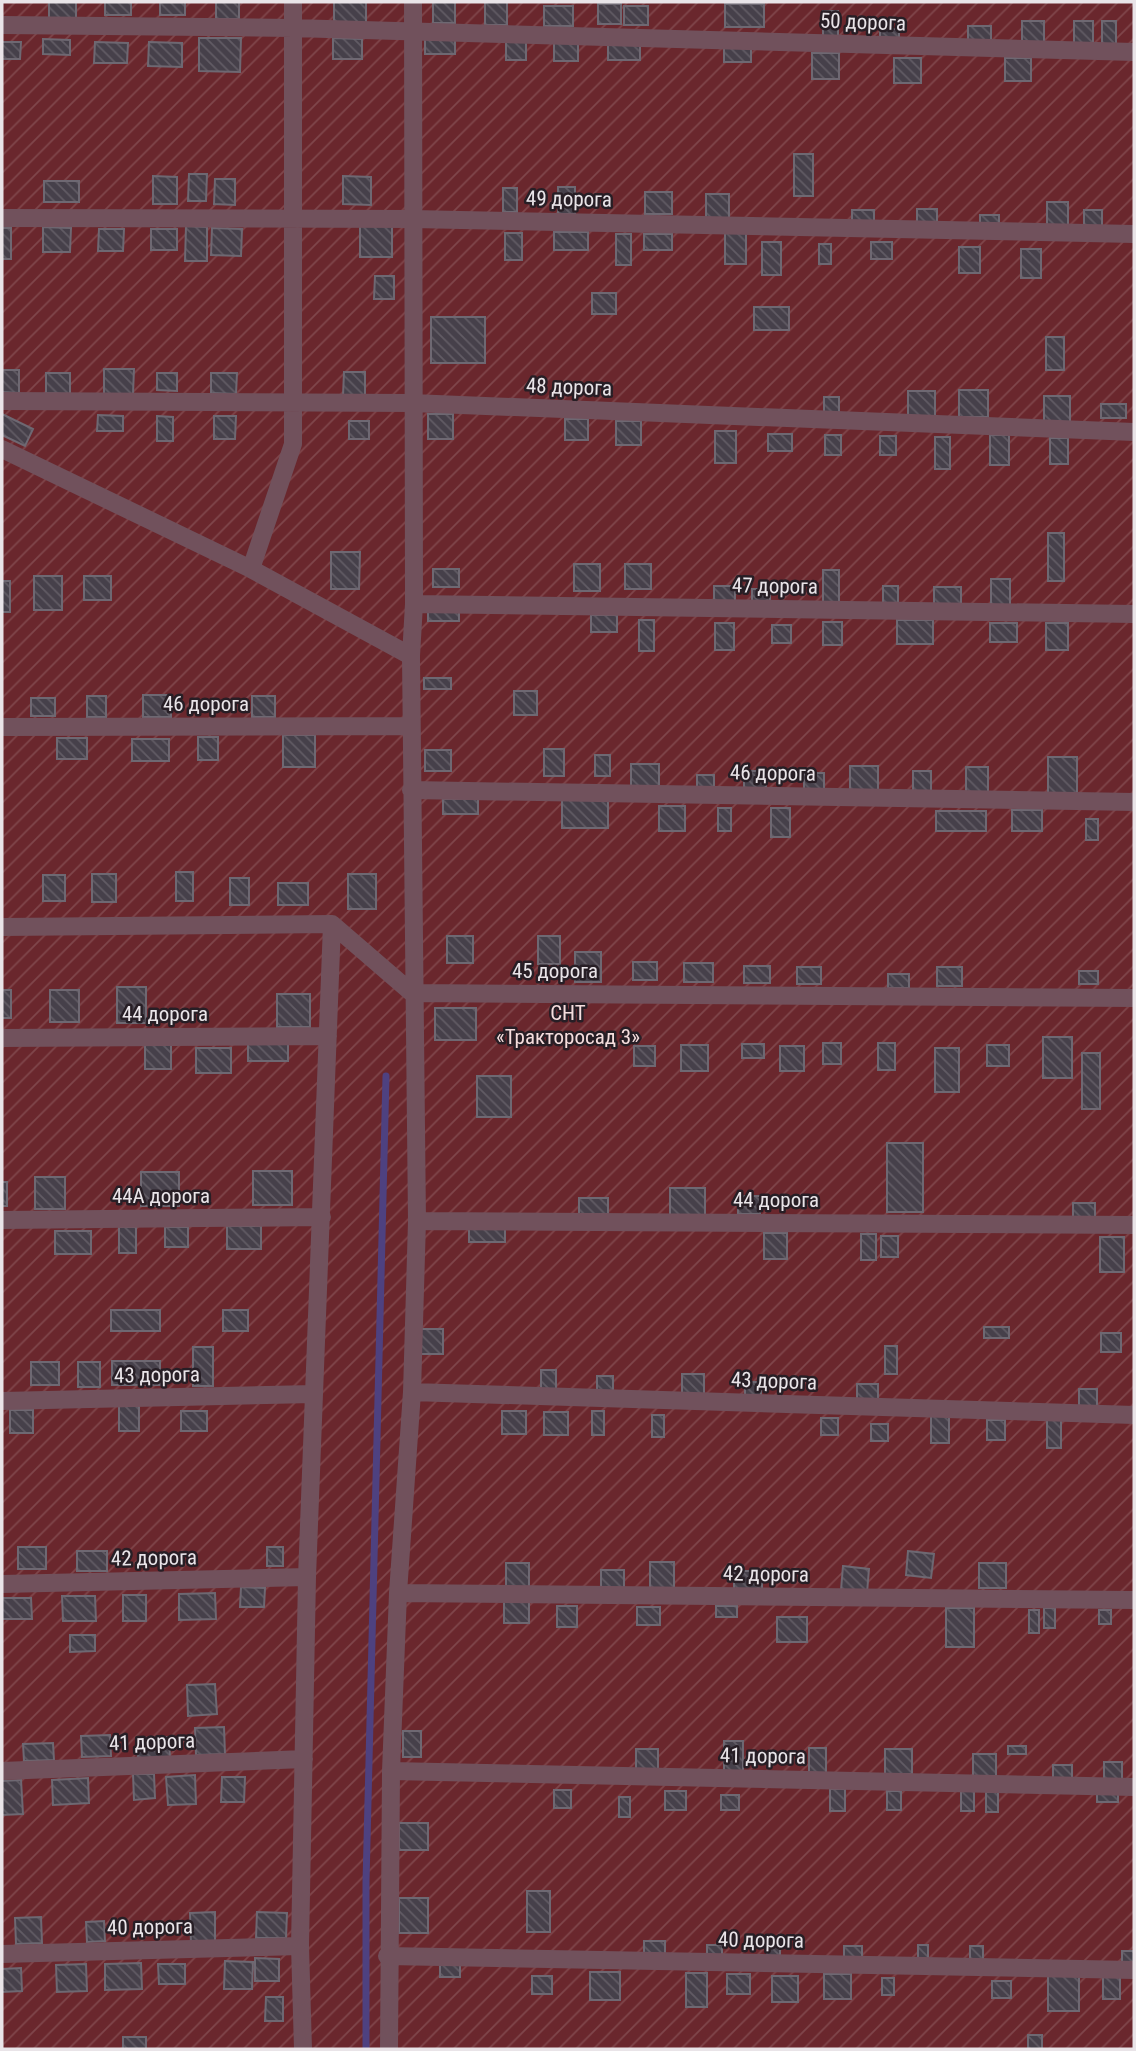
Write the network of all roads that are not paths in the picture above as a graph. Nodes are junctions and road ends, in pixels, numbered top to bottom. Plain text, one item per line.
1 (293, 2) edge
2 (414, 2) edge
3 (2, 25) edge
4 (293, 28) junction
5 (413, 32) junction
6 (1134, 52) edge
7 (2, 218) edge
8 (292, 219) junction
9 (412, 219) junction
10 (1134, 234) edge
11 (2, 401) edge
12 (292, 403) junction
13 (412, 403) junction
14 (1134, 432) edge
15 (2, 449) edge
16 (251, 569) junction
17 (414, 604) junction
18 (1134, 614) edge
19 (411, 656) junction
20 (411, 726) junction
21 (2, 727) edge
22 (411, 790) junction
23 (1134, 802) edge
24 (332, 924) junction
25 (2, 928) edge
26 (412, 993) junction
27 (1134, 998) edge
28 (328, 1036) junction
29 (2, 1038) edge
30 (322, 1217) junction
31 (2, 1220) edge
32 (417, 1221) junction
33 (1134, 1225) edge
34 (412, 1392) junction
35 (314, 1394) junction
36 (2, 1401) edge
37 (1134, 1415) edge
38 (307, 1577) junction
39 (2, 1584) edge
40 (398, 1593) junction
41 (1134, 1600) edge
42 (304, 1759) junction
43 (2, 1770) edge
44 (391, 1771) junction
45 (1134, 1787) edge
46 (300, 1947) junction
47 (2, 1954) edge
48 (387, 1956) junction
49 (1134, 1970) edge
50 (303, 2049) edge
51 (389, 2049) edge

1 - 4 street
2 - 5 street
3 - 4 street, 50 дорога
4 - 5 street, 50 дорога
4 - 8 street
5 - 6 street, 50 дорога
5 - 9 street
7 - 8 street, 49 дорога
8 - 9 street, 49 дорога
8 - 12 street
9 - 10 street, 49 дорога
9 - 13 street
11 - 12 street, 48 дорога
12 - 13 street, 48 дорога
12 - 16 street
13 - 14 street, 48 дорога
13 - 17 street
15 - 16 street
16 - 19 street
17 - 18 street, 47 дорога
17 - 19 street
19 - 20 street
20 - 21 street, 46 дорога
20 - 22 street
22 - 23 street, 46 дорога
22 - 26 street
24 - 25 street
24 - 26 street
24 - 28 street
26 - 27 street, 45 дорога
26 - 32 street
28 - 29 street, 44 дорога
28 - 30 street
30 - 31 street, 44А дорога
30 - 35 street
32 - 33 street, 44 дорога
32 - 34 street
34 - 37 street, 43 дорога
34 - 40 street
35 - 36 street, 43 дорога
35 - 38 street
38 - 39 street, 42 дорога
38 - 42 street
40 - 41 street, 42 дорога
40 - 44 street
42 - 43 street, 41 дорога
42 - 46 street
44 - 45 street, 41 дорога
44 - 48 street
46 - 47 street, 40 дорога
46 - 50 street
48 - 49 street, 40 дорога
48 - 51 street

